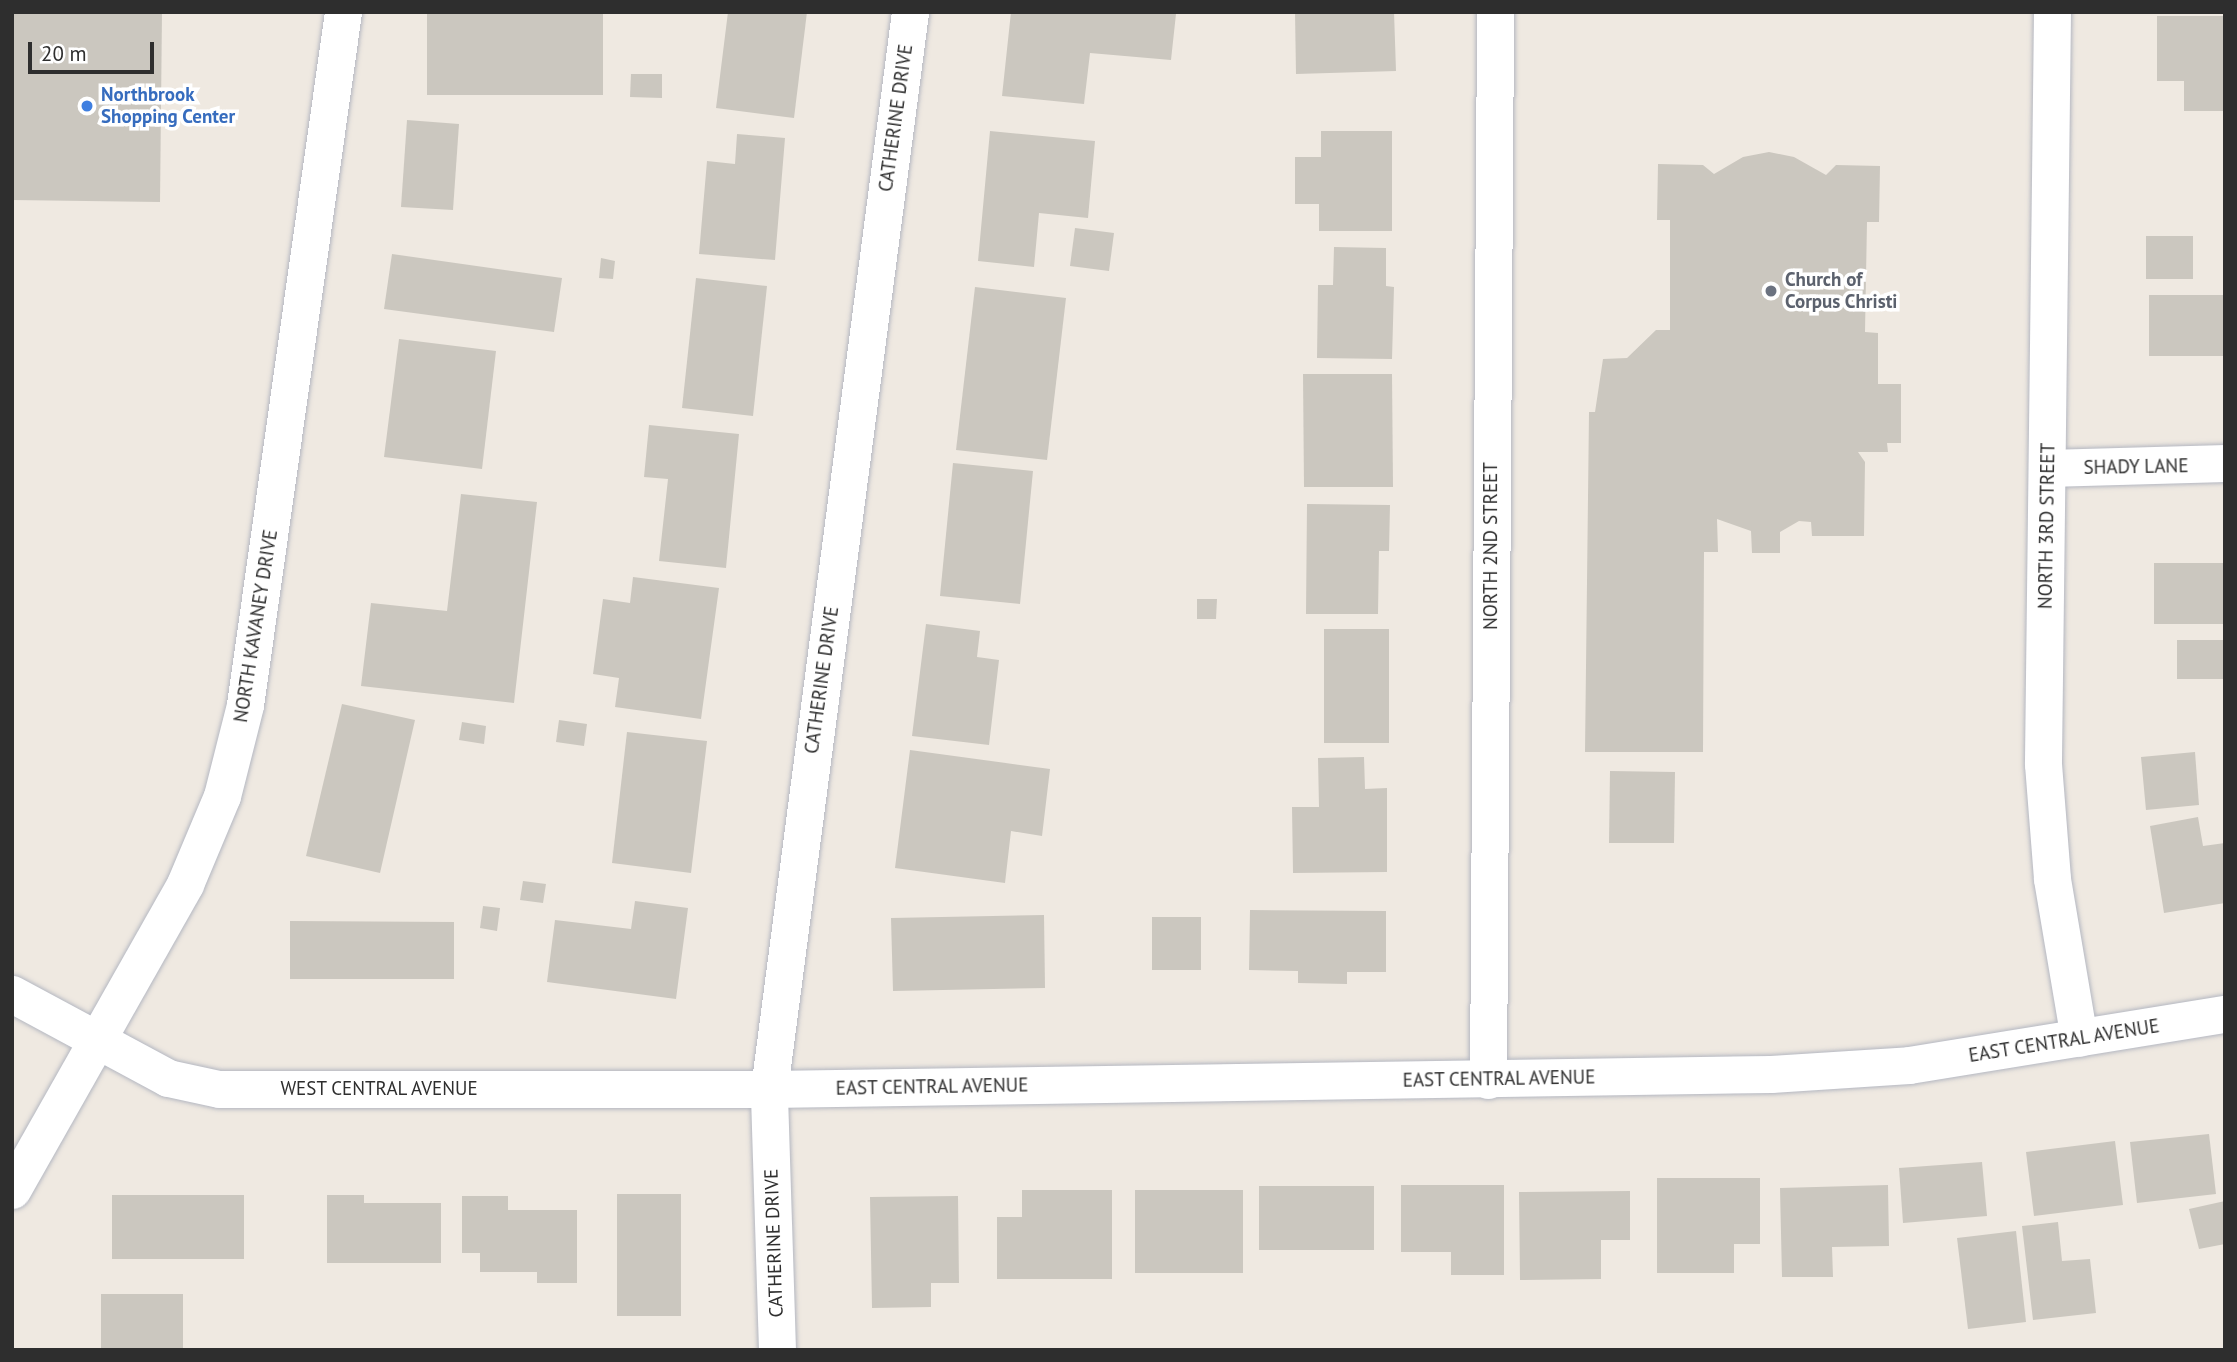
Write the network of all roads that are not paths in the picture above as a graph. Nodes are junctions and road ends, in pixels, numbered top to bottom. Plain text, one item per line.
1 (343, 12) edge
2 (910, 12) edge
3 (1495, 12) edge
4 (2052, 12) edge
5 (2225, 463) edge
6 (2048, 468) junction
7 (12, 994) edge
8 (2225, 1014) edge
9 (2079, 1038) junction
10 (100, 1043) junction
11 (1488, 1080) junction
12 (769, 1089) junction
13 (12, 1190) edge
14 (777, 1350) edge

1 - 10 street, NORTH KAVANEY DRIVE
2 - 12 street, CATHERINE DRIVE
3 - 11 street, NORTH 2ND STREET
4 - 6 street, NORTH 3RD STREET
5 - 6 street, SHADY LANE
6 - 9 street, NORTH 3RD STREET
7 - 10 street, WEST CENTRAL AVENUE
8 - 9 street, EAST CENTRAL AVENUE
9 - 11 street, EAST CENTRAL AVENUE
10 - 12 street, WEST CENTRAL AVENUE
10 - 13 street, NORTH KAVANEY DRIVE
11 - 12 street, EAST CENTRAL AVENUE
12 - 14 street, CATHERINE DRIVE

